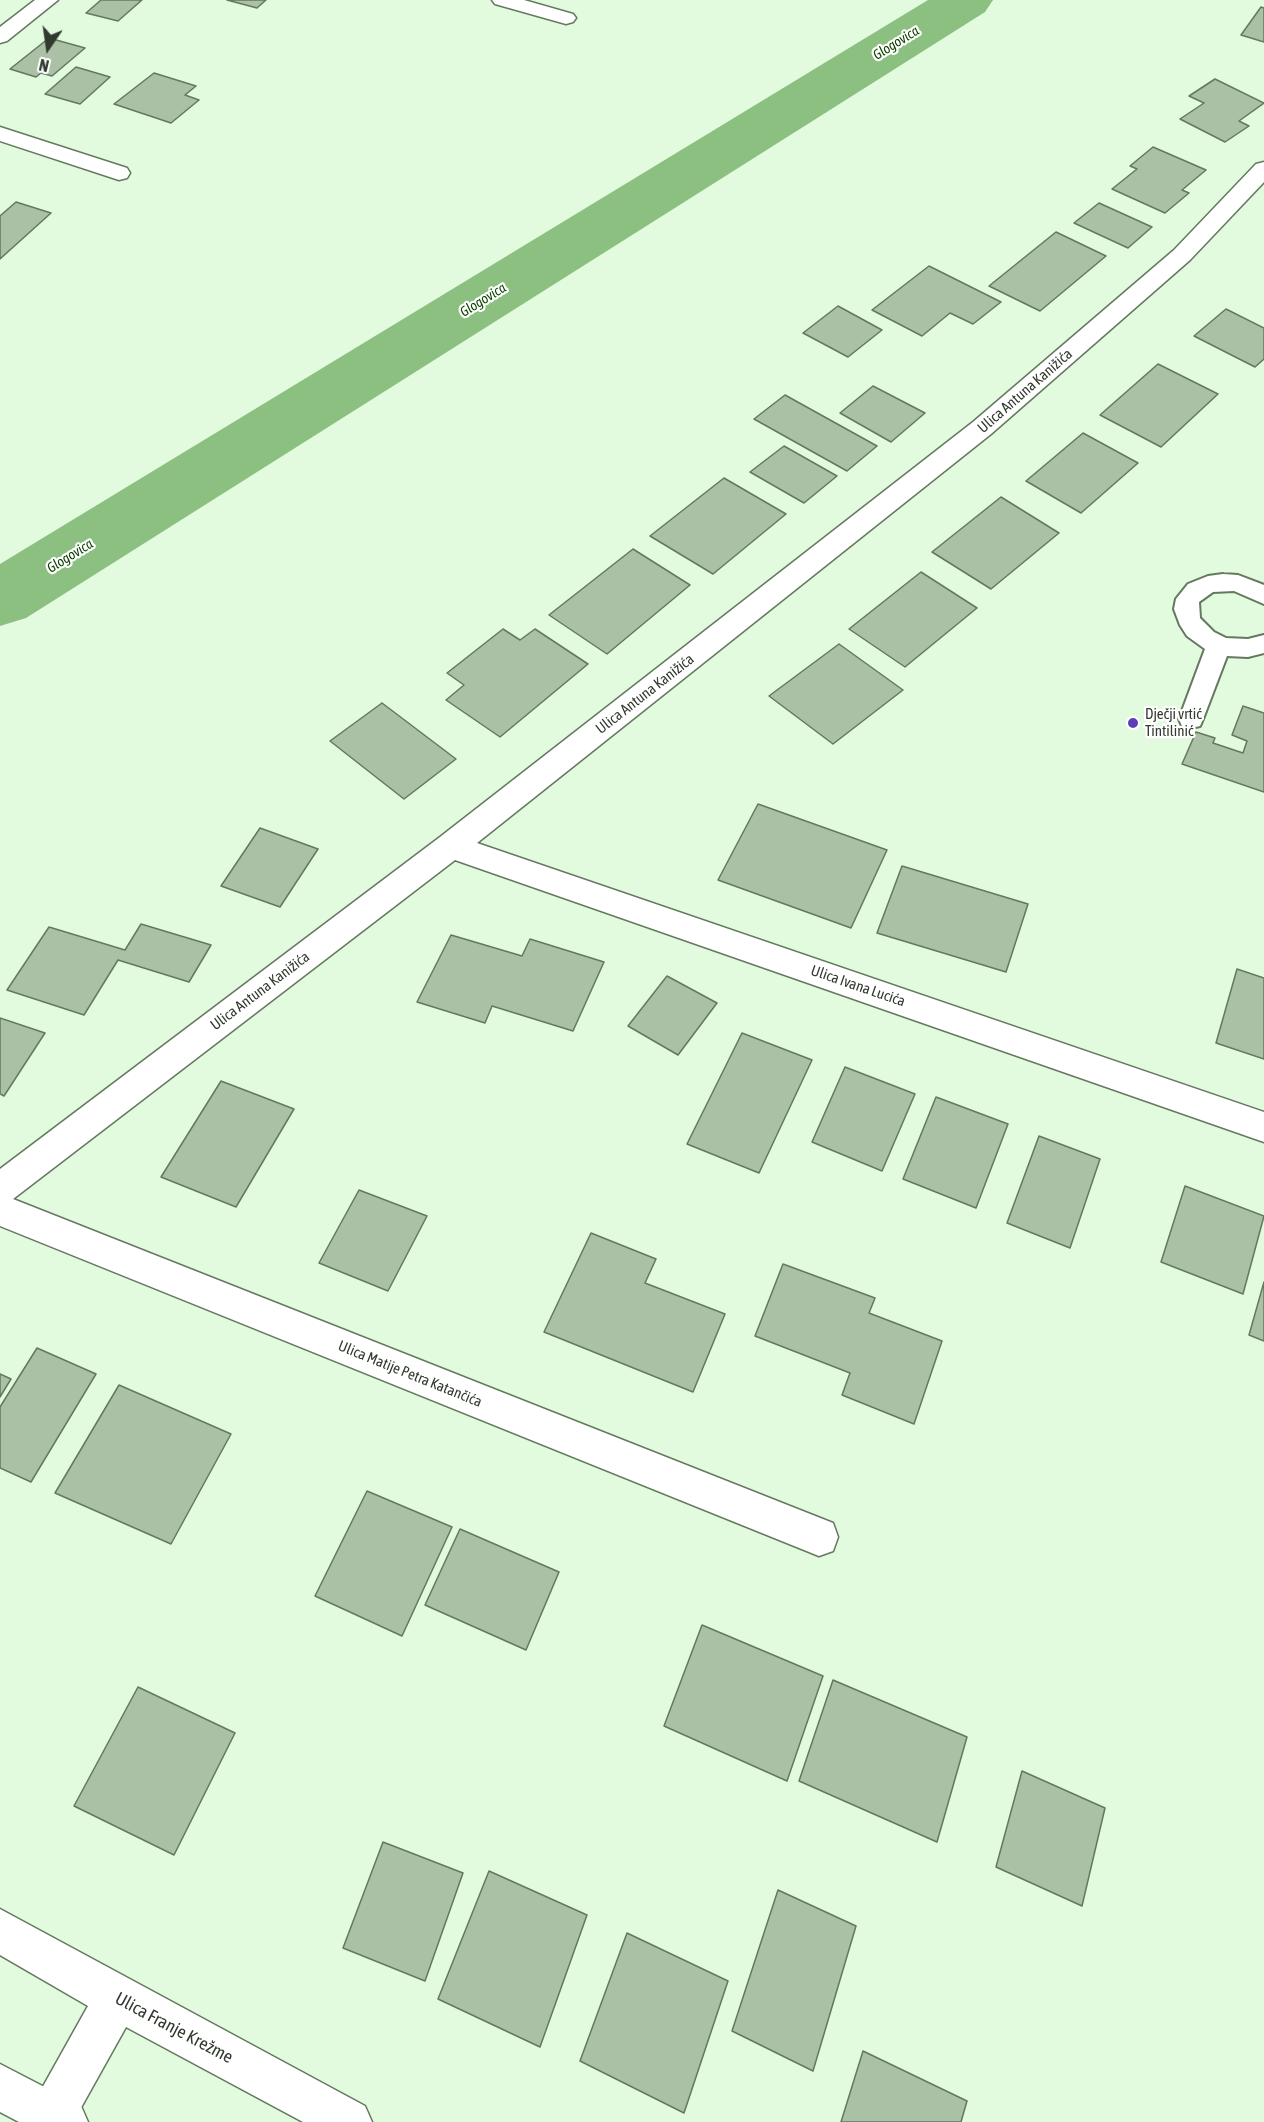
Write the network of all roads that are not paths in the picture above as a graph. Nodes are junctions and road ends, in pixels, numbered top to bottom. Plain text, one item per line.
1 (48, 0) edge
2 (502, 0) edge
3 (566, 18) dead end
4 (0, 36) edge
5 (0, 134) edge
6 (1264, 169) edge
7 (119, 173) dead end
8 (1264, 595) edge
9 (1264, 644) edge
10 (1219, 645) junction
11 (1191, 719) dead end
12 (451, 846) junction
13 (1264, 1127) edge
14 (0, 1189) edge
15 (0, 1210) edge
16 (819, 1537) dead end
17 (0, 1931) edge
18 (117, 1998) junction
19 (0, 2087) edge
20 (59, 2118) edge
21 (349, 2122) edge

1 - 4 street
2 - 3 street
5 - 7 street
6 - 12 street, Ulica Antuna Kanižića
8 - 10 lane
9 - 10 lane
10 - 11 lane
12 - 13 street, Ulica Ivana Lucića
12 - 14 street, Ulica Antuna Kanižića
15 - 16 street, Ulica Matije Petra Katančića
17 - 18 street, Ulica Franje Krežme
18 - 20 street
18 - 21 street, Ulica Franje Krežme
19 - 20 street

